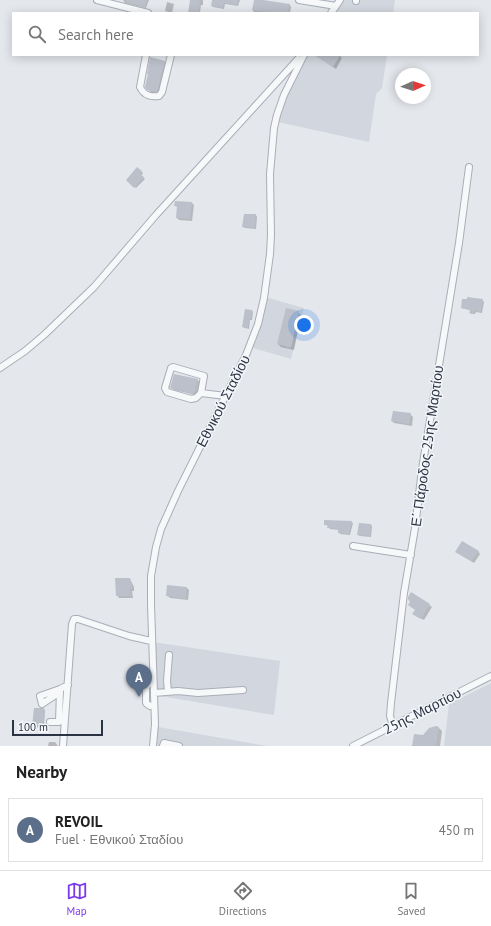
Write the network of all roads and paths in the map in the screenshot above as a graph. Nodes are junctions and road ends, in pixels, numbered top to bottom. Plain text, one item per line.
1 (97, 0) edge
2 (299, 0) edge
3 (340, 0) edge
4 (336, 6) junction
5 (144, 12) edge
6 (332, 12) edge
7 (146, 56) edge
8 (171, 56) edge
9 (302, 56) edge
10 (303, 56) edge
11 (469, 167) dead end
12 (0, 368) edge
13 (201, 393) junction
14 (226, 396) junction
15 (353, 546) dead end
16 (411, 555) junction
17 (151, 642) junction
18 (169, 656) dead end
19 (491, 676) edge
20 (153, 679) junction
21 (68, 685) junction
22 (243, 690) dead end
23 (168, 691) junction
24 (154, 693) junction
25 (150, 706) dead end
26 (50, 722) dead end
27 (393, 726) junction
28 (63, 746) edge
29 (153, 746) edge
30 (163, 746) edge
31 (179, 746) edge
32 (353, 746) edge

1 - 5 street
2 - 4 street
3 - 4 street
4 - 6 street
7 - 8 street
9 - 12 street
10 - 14 street, Εθνικού Σταδίου
11 - 16 street, Ε΄ Πάροδος 25ης Μαρτίου
13 - 13 street
13 - 14 street
14 - 17 street, Εθνικού Σταδίου
15 - 16 street
16 - 27 street, Ε΄ Πάροδος 25ης Μαρτίου
17 - 20 street, Εθνικού Σταδίου
17 - 21 street
18 - 23 street
19 - 27 street, 25ης Μαρτίου
20 - 24 street, Εθνικού Σταδίου
20 - 25 street
21 - 26 street
21 - 28 street
22 - 23 street
23 - 24 street
24 - 29 street, Εθνικού Σταδίου
27 - 32 street, 25ης Μαρτίου
30 - 31 street

